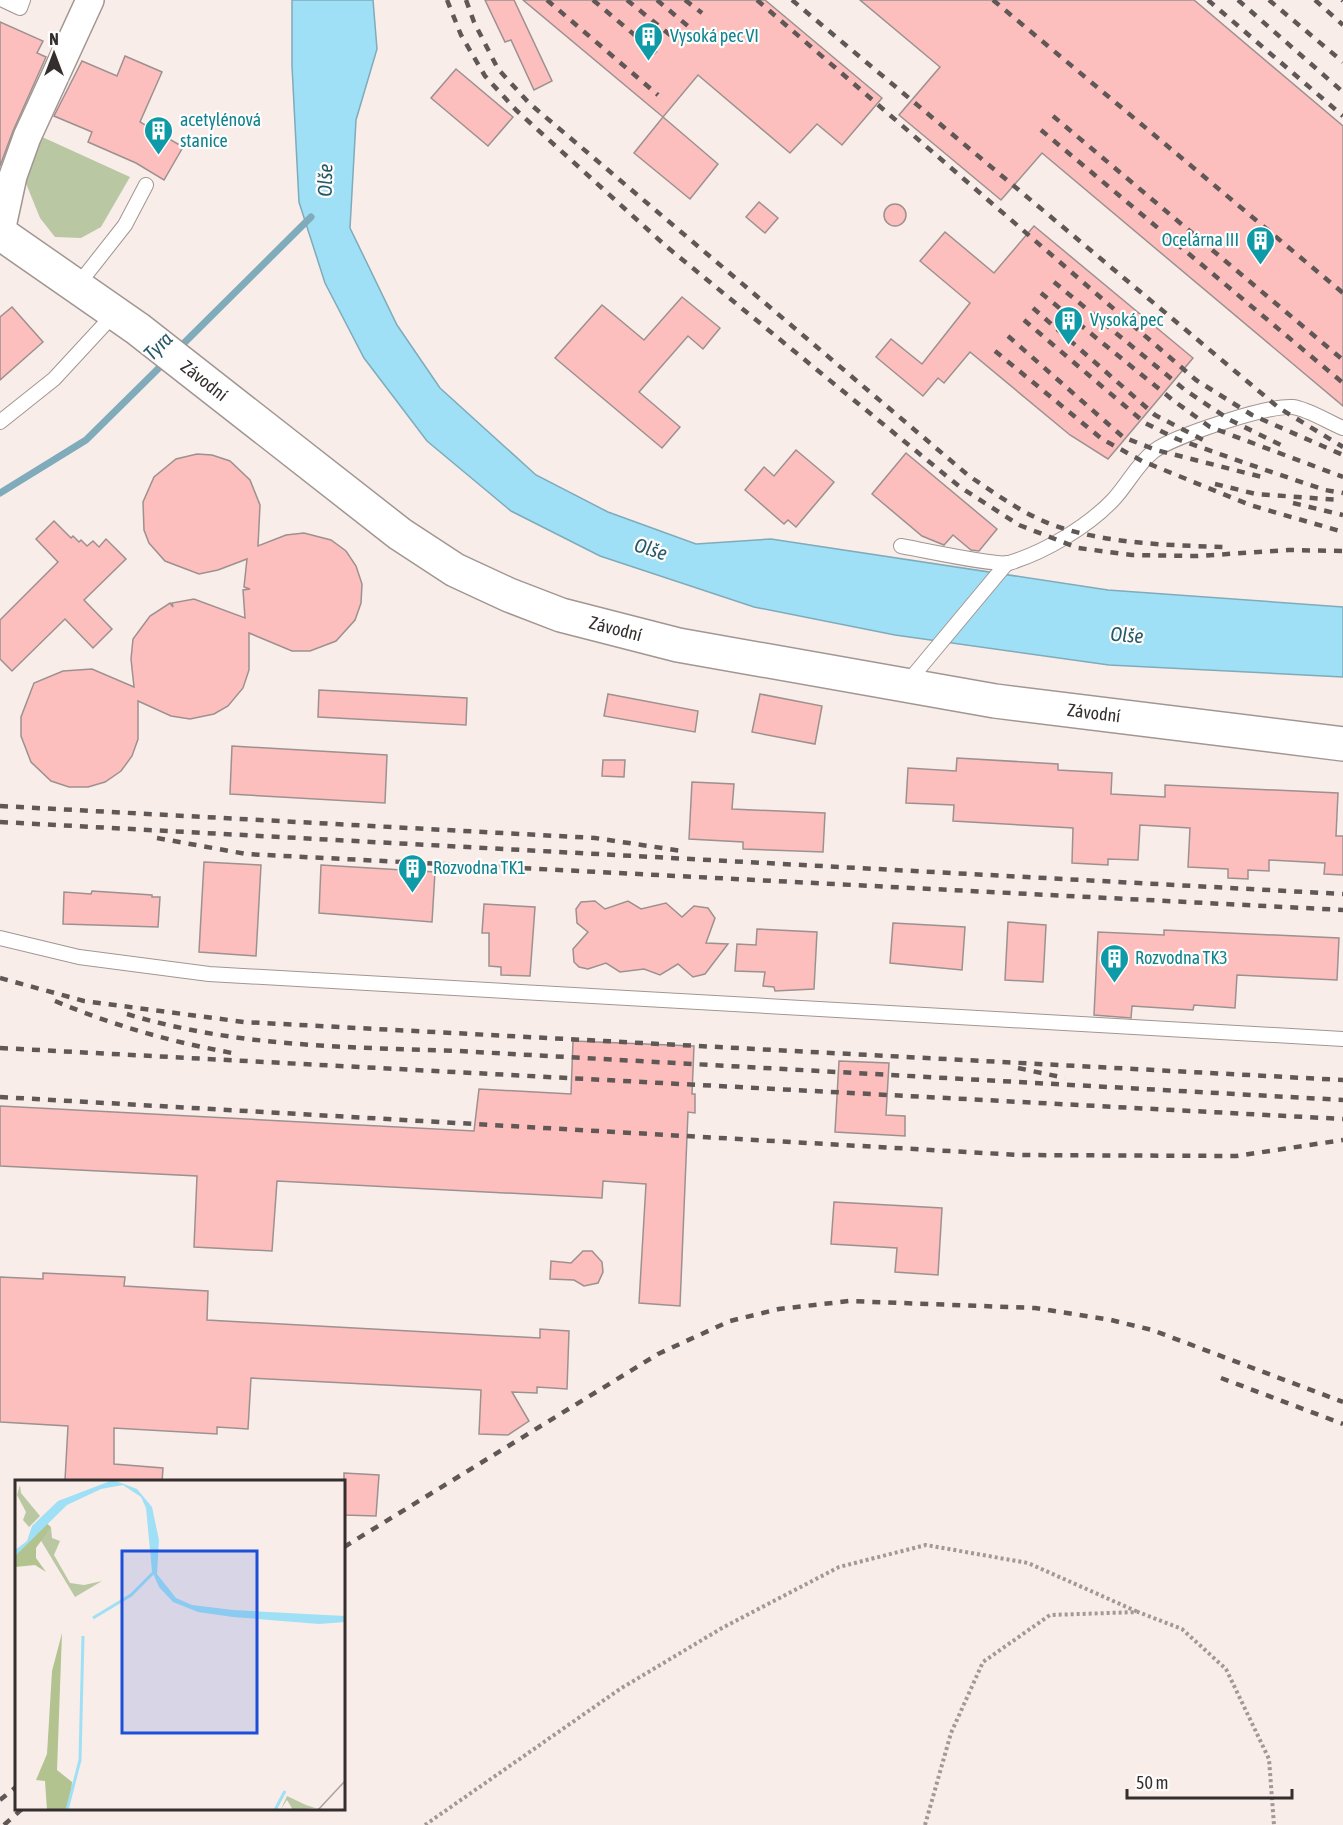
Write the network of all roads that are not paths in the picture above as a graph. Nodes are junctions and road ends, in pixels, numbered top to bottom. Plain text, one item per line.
1 (3, 0) edge
2 (23, 0) edge
3 (90, 0) edge
4 (146, 185) dead end
5 (1, 234) edge
6 (77, 286) junction
7 (126, 321) junction
8 (0, 422) edge
9 (1343, 428) edge
10 (901, 546) dead end
11 (1007, 563) junction
12 (913, 676) junction
13 (1343, 744) edge
14 (0, 938) edge
15 (1343, 1039) edge

1 - 2 lane
3 - 5 street
4 - 6 lane
5 - 6 street, Závodní
6 - 7 street, Závodní
7 - 8 lane
7 - 12 street, Závodní
9 - 11 lane
10 - 11 lane
11 - 12 lane
12 - 13 street, Závodní
14 - 15 lane

